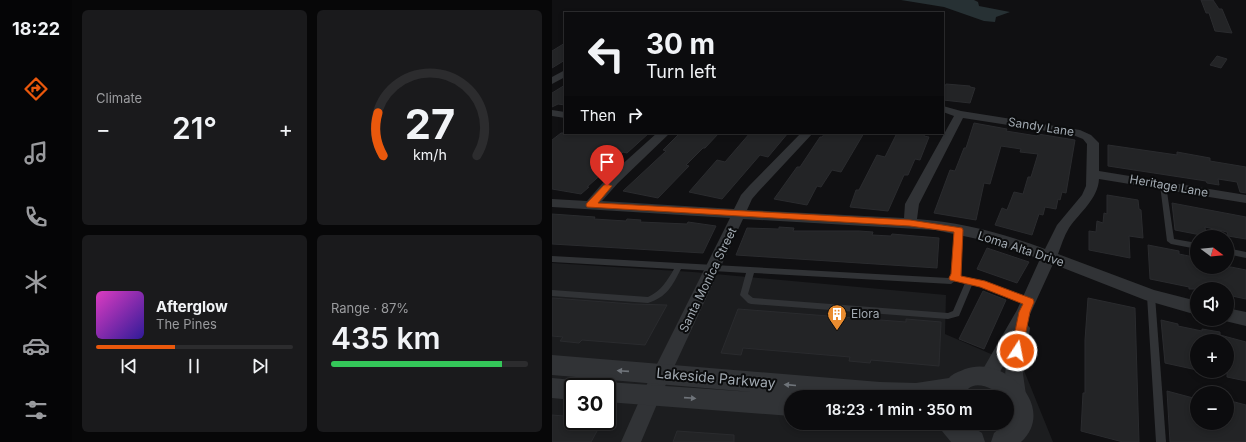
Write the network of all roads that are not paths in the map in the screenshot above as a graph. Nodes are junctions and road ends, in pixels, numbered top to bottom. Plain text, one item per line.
1 (564, 73) edge
2 (552, 80) edge
3 (944, 109) edge
4 (960, 114) junction
5 (560, 115) edge
6 (552, 122) edge
7 (663, 134) edge
8 (806, 134) edge
9 (1093, 174) junction
10 (1163, 185) junction
11 (1246, 199) edge
12 (552, 203) edge
13 (590, 205) junction
14 (740, 213) junction
15 (910, 223) junction
16 (959, 230) junction
17 (1190, 245) edge
18 (1234, 253) edge
19 (1246, 255) edge
20 (1049, 257) junction
21 (552, 259) edge
22 (679, 266) junction
23 (714, 268) junction
24 (751, 270) junction
25 (954, 278) junction
26 (970, 281) junction
27 (552, 293) edge
28 (1151, 296) junction
29 (1190, 306) edge
30 (1027, 307) junction
31 (1234, 316) edge
32 (1246, 319) edge
33 (552, 365) edge
34 (662, 374) junction
35 (988, 376) junction
36 (552, 388) edge
37 (564, 389) edge
38 (856, 390) edge
39 (952, 390) edge
40 (616, 393) edge
41 (1016, 395) junction
42 (651, 396) junction
43 (784, 405) edge
44 (1013, 437) edge
45 (631, 442) edge
46 (1161, 442) edge

1 - 2 street
3 - 4 street, Sandy Lane
4 - 9 street, Sandy Lane
4 - 15 street
5 - 6 street
7 - 13 street
8 - 14 street, Santa Monica Street
9 - 10 street, Heritage Lane
9 - 20 street, Sandy Lane
10 - 11 street, Heritage Lane
10 - 17 lane
12 - 13 street, Loma Alta Drive
13 - 14 street, Loma Alta Drive
14 - 15 street, Loma Alta Drive
14 - 23 street, Santa Monica Street
15 - 16 street, Loma Alta Drive
16 - 20 street, Loma Alta Drive
16 - 25 lane
18 - 19 lane
20 - 28 street, Loma Alta Drive
20 - 30 street, Sandy Lane
21 - 22 lane
22 - 23 lane
22 - 27 lane
23 - 24 lane
23 - 34 street, Santa Monica Street
24 - 25 lane
24 - 26 lane
25 - 26 lane
26 - 30 lane
28 - 29 street, Loma Alta Drive
28 - 46 lane
30 - 35 street, Sandy Lane
30 - 41 street, Sandy Lane
31 - 32 street
34 -> 33 street, Lakeside Parkway
38 -> 34 street, Lakeside Parkway
34 - 42 street, Santa Monica Street
35 - 39 street
35 - 41 street
36 - 37 street
40 - 42 street, Lakeside Parkway
41 - 44 street
42 -> 43 street, Lakeside Parkway
42 - 45 street, Santa Monica Street

